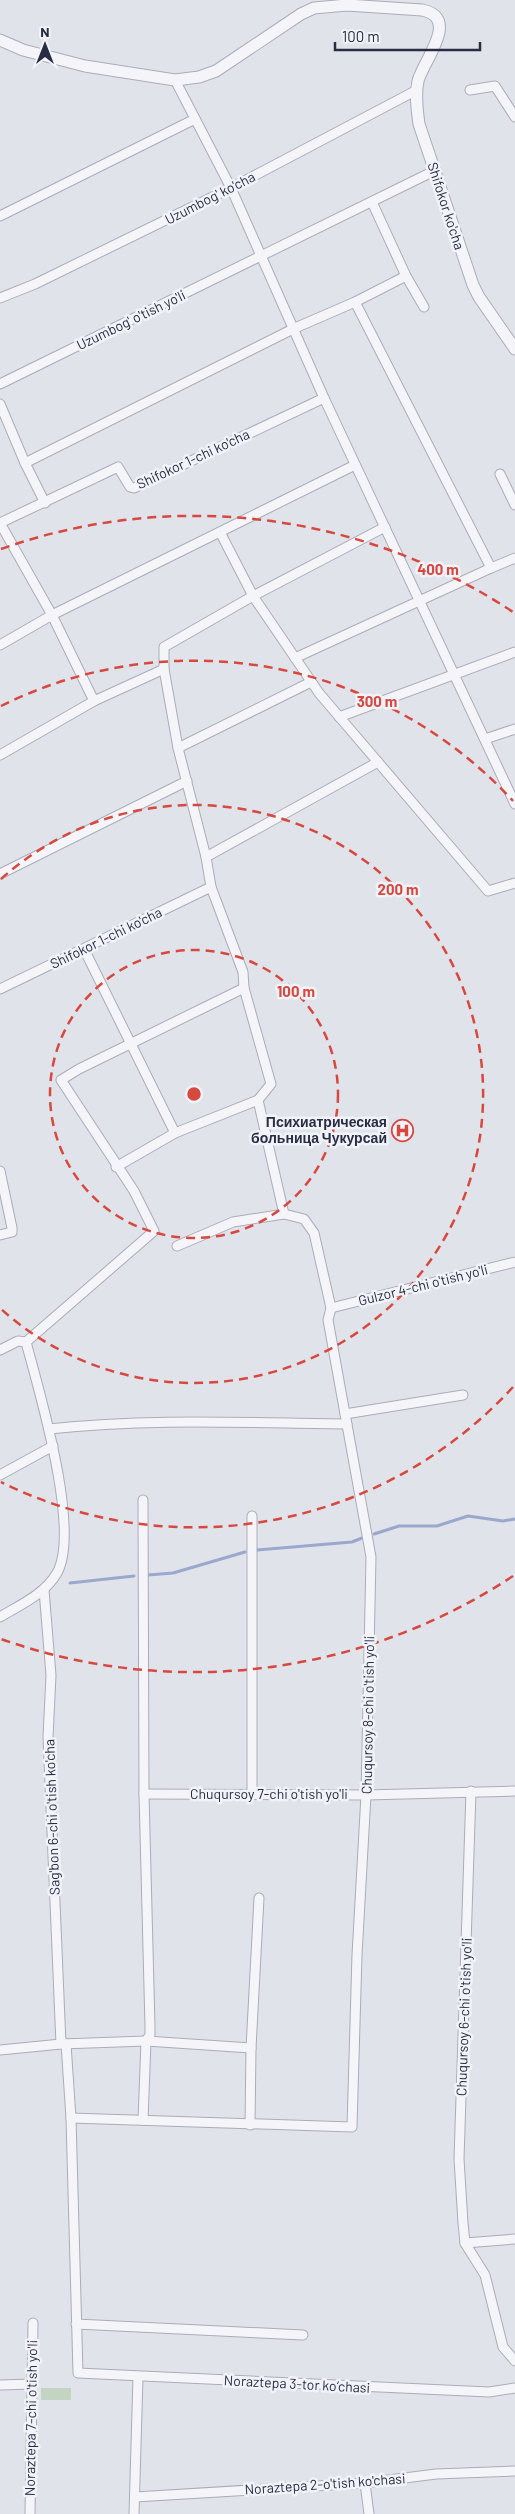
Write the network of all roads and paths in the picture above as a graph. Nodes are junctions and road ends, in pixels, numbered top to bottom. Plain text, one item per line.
1 (0, 40) edge
2 (175, 80) junction
3 (417, 90) junction
4 (470, 90) dead end
5 (515, 117) edge
6 (195, 119) junction
7 (436, 170) junction
8 (231, 188) junction
9 (372, 202) junction
10 (0, 216) edge
11 (262, 256) junction
12 (406, 276) junction
13 (0, 298) edge
14 (355, 302) junction
15 (424, 306) dead end
16 (295, 328) junction
17 (515, 349) edge
18 (0, 384) edge
19 (324, 398) junction
20 (0, 404) edge
21 (4, 423) edge
22 (25, 463) junction
23 (355, 465) junction
24 (500, 474) dead end
25 (45, 503) junction
26 (515, 505) edge
27 (0, 523) edge
28 (385, 527) junction
29 (220, 532) junction
30 (515, 558) edge
31 (491, 568) junction
32 (253, 596) junction
33 (420, 600) junction
34 (52, 615) junction
35 (0, 645) edge
36 (515, 652) edge
37 (295, 658) junction
38 (164, 669) junction
39 (455, 674) junction
40 (312, 682) junction
41 (94, 701) junction
42 (339, 717) junction
43 (515, 729) edge
44 (485, 739) junction
45 (178, 748) junction
46 (0, 755) edge
47 (378, 762) junction
48 (187, 781) junction
49 (515, 804) edge
50 (206, 857) junction
51 (0, 874) edge
52 (515, 883) edge
53 (211, 887) junction
54 (84, 949) junction
55 (244, 988) junction
56 (0, 989) edge
57 (130, 1045) junction
58 (258, 1100) junction
59 (175, 1133) junction
60 (116, 1166) junction
61 (0, 1171) edge
62 (284, 1214) junction
63 (0, 1235) edge
64 (177, 1246) dead end
65 (515, 1262) edge
66 (331, 1308) junction
67 (26, 1342) junction
68 (0, 1350) edge
69 (463, 1394) dead end
70 (345, 1414) junction
71 (347, 1424) junction
72 (49, 1429) junction
73 (53, 1446) junction
74 (0, 1475) edge
75 (143, 1500) dead end
76 (252, 1516) dead end
77 (44, 1590) junction
78 (0, 1617) edge
79 (471, 1791) junction
80 (515, 1791) edge
81 (144, 1794) junction
82 (252, 1794) junction
83 (366, 1795) junction
84 (260, 1898) dead end
85 (146, 2041) junction
86 (64, 2044) junction
87 (251, 2048) junction
88 (0, 2050) edge
89 (71, 2118) junction
90 (143, 2120) junction
91 (250, 2125) junction
92 (515, 2239) edge
93 (465, 2243) junction
94 (33, 2323) dead end
95 (76, 2324) junction
96 (303, 2335) dead end
97 (515, 2361) edge
98 (78, 2373) joint
99 (138, 2376) junction
100 (33, 2384) junction
101 (0, 2385) edge
102 (515, 2388) edge
103 (515, 2471) edge
104 (365, 2483) junction
105 (135, 2497) junction
106 (30, 2514) edge
107 (134, 2514) edge
108 (369, 2514) edge

1 - 2 street
2 - 3 street, Shifokor ko'cha
2 - 6 street
3 - 7 street, Shifokor ko'cha
3 - 8 street, Uzumbog' ko'cha
4 - 5 street
6 - 8 street
6 - 10 street
7 - 9 street, Uzumbog' o'tish yo'li
7 - 17 street, Shifokor ko'cha
8 - 11 street
8 - 13 street, Uzumbog' ko'cha
9 - 11 street, Uzumbog' o'tish yo'li
9 - 12 street
11 - 16 street
11 - 18 street, Uzumbog' o'tish yo'li
12 - 14 street
12 - 15 street
14 - 16 street
14 - 31 street
16 - 19 street
16 - 22 street
19 - 23 street
19 - 25 street, Shifokor 1-chi ko'cha
20 - 21 street
21 - 22 street
22 - 25 street
23 - 28 street
23 - 29 street
24 - 26 street
25 - 27 street
27 - 34 street
28 - 32 street
28 - 33 street
29 - 32 street
29 - 34 street
30 - 31 street
31 - 33 street
32 - 37 street
32 - 38 street
33 - 37 street
33 - 39 street
34 - 35 street
34 - 41 street
36 - 39 street
37 - 40 street
38 - 41 street
38 - 45 street
39 - 42 street
39 - 44 street
40 - 42 street
40 - 45 street
41 - 46 street
42 - 47 street
43 - 44 street
44 - 49 street
45 - 48 street
47 - 50 street
47 - 52 street
48 - 50 street
48 - 51 street
50 - 53 street
53 - 54 street, Shifokor 1-chi ko'cha
53 - 55 street
54 - 56 street, Shifokor 1-chi ko'cha
54 - 57 street
55 - 57 street
55 - 58 street
57 - 59 street
57 - 60 street
58 - 59 street
58 - 62 street
59 - 60 street
60 - 67 street
61 - 63 street
62 - 64 street
62 - 66 street, Chuqursoy 8-chi o'tish yo'li
65 - 66 street, Gulzor 4-chi o'tish yo'li
66 - 70 street, Chuqursoy 8-chi o'tish yo'li
67 - 68 street
67 - 72 street
69 - 70 street
70 - 71 street, Chuqursoy 8-chi o'tish yo'li
71 - 72 street
71 - 83 street, Chuqursoy 8-chi o'tish yo'li
72 - 73 street
73 - 74 street
73 - 77 street
75 - 81 street
76 - 82 street
77 - 78 street
77 - 86 street, Sag'bon 6-chi o'tish ko'cha
79 - 80 street, Chuqursoy 7-chi o'tish yo'li
79 - 83 street, Chuqursoy 7-chi o'tish yo'li
79 - 93 street, Chuqursoy 6-chi o'tish yo'li
81 - 82 street, Chuqursoy 7-chi o'tish yo'li
81 - 85 street
82 - 83 street, Chuqursoy 7-chi o'tish yo'li
83 - 91 street, Chuqursoy 8-chi o'tish yo'li
84 - 87 street
85 - 86 street
85 - 87 street
85 - 90 street
86 - 88 street
86 - 89 street, Sag'bon 6-chi o'tish ko'cha
87 - 91 street
89 - 90 street
89 - 95 street, Sag'bon 6-chi o'tish ko'cha
90 - 91 street
92 - 93 street
93 - 97 street
94 - 100 street, Noraztepa 7-chi o'tish yo'li
95 - 96 street
95 - 98 street, Sag'bon 6-chi o'tish ko'cha
98 - 99 street, Noraztepa 3-tor ko‘chasi
99 - 102 street, Noraztepa 3-tor ko‘chasi
99 - 105 street
100 - 101 street
100 - 106 street, Noraztepa 7-chi o'tish yo'li
103 - 104 street, Noraztepa 2-o'tish ko'chasi
104 - 105 street, Noraztepa 2-o'tish ko'chasi
104 - 108 street
105 - 107 street

